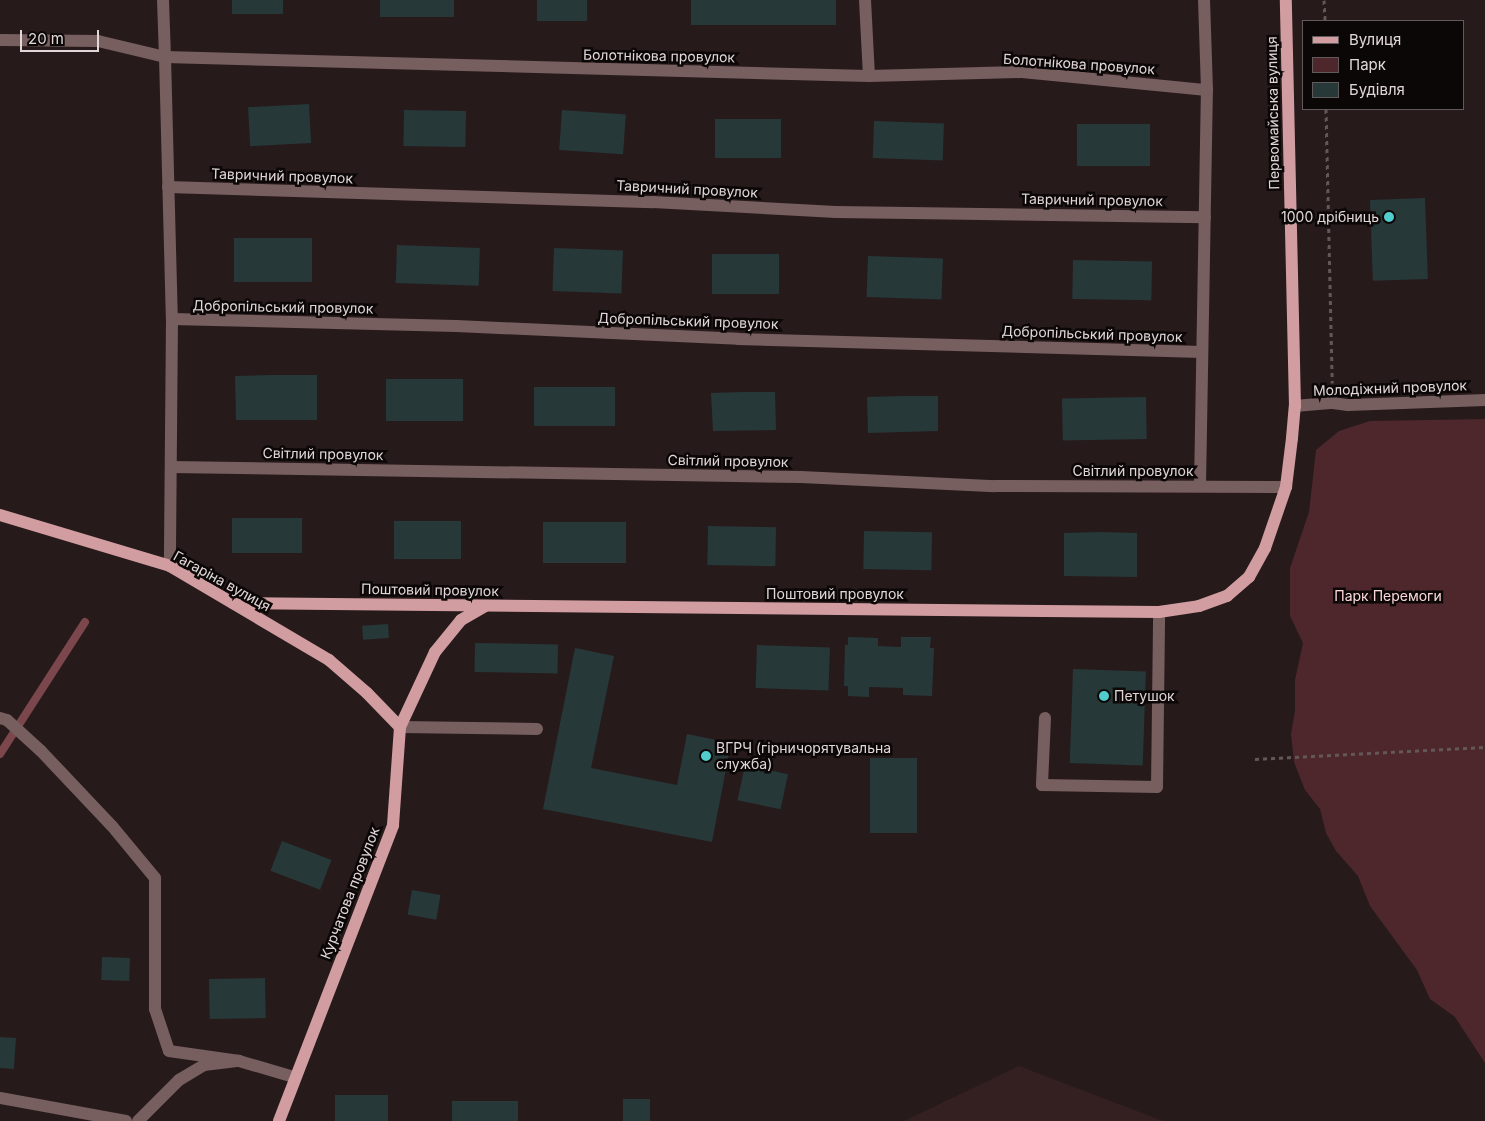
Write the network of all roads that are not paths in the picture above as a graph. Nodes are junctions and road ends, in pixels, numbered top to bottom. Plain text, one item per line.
1 (163, 0) edge
2 (865, 0) edge
3 (1204, 0) edge
4 (1286, 0) edge
5 (0, 40) edge
6 (165, 57) junction
7 (869, 76) junction
8 (1207, 90) junction
9 (168, 187) junction
10 (1206, 217) junction
11 (172, 319) junction
12 (1202, 352) junction
13 (1485, 400) edge
14 (1295, 406) junction
15 (170, 467) junction
16 (1200, 486) junction
17 (1286, 487) junction
18 (0, 515) edge
19 (170, 566) junction
20 (232, 603) junction
21 (485, 606) junction
22 (1159, 612) junction
23 (1045, 718) dead end
24 (4, 719) edge
25 (400, 727) junction
26 (537, 729) dead end
27 (239, 1061) junction
28 (294, 1077) junction
29 (0, 1098) edge
30 (126, 1121) edge
31 (138, 1121) edge
32 (279, 1121) edge

1 - 6 street
2 - 7 street
3 - 8 street
4 - 14 main road, Первомайська вулиця
5 - 6 street, Болотнікова провулок
6 - 7 street, Болотнікова провулок
6 - 9 street
7 - 8 street, Болотнікова провулок
8 - 10 street
9 - 10 street, Тавричний провулок
9 - 11 street
10 - 12 street
11 - 12 street, Добропільський провулок
11 - 15 street
12 - 16 street
13 - 14 street, Молодіжний провулок
14 - 17 main road, Поштовий провулок
15 - 16 street, Світлий провулок
15 - 19 street
16 - 17 street, Світлий провулок
17 - 22 main road, Поштовий провулок
18 - 19 main road, Гагаріна вулиця
19 - 20 main road, Гагаріна вулиця
20 - 21 main road, Поштовий провулок
20 - 25 main road, Гагаріна вулиця
21 - 22 main road, Поштовий провулок
21 - 25 main road, Курчатова провулок
22 - 23 street
24 - 27 street
25 - 26 street
25 - 28 main road, Курчатова провулок
27 - 28 street
27 - 31 street
28 - 32 main road, Курчатова провулок
29 - 30 street

